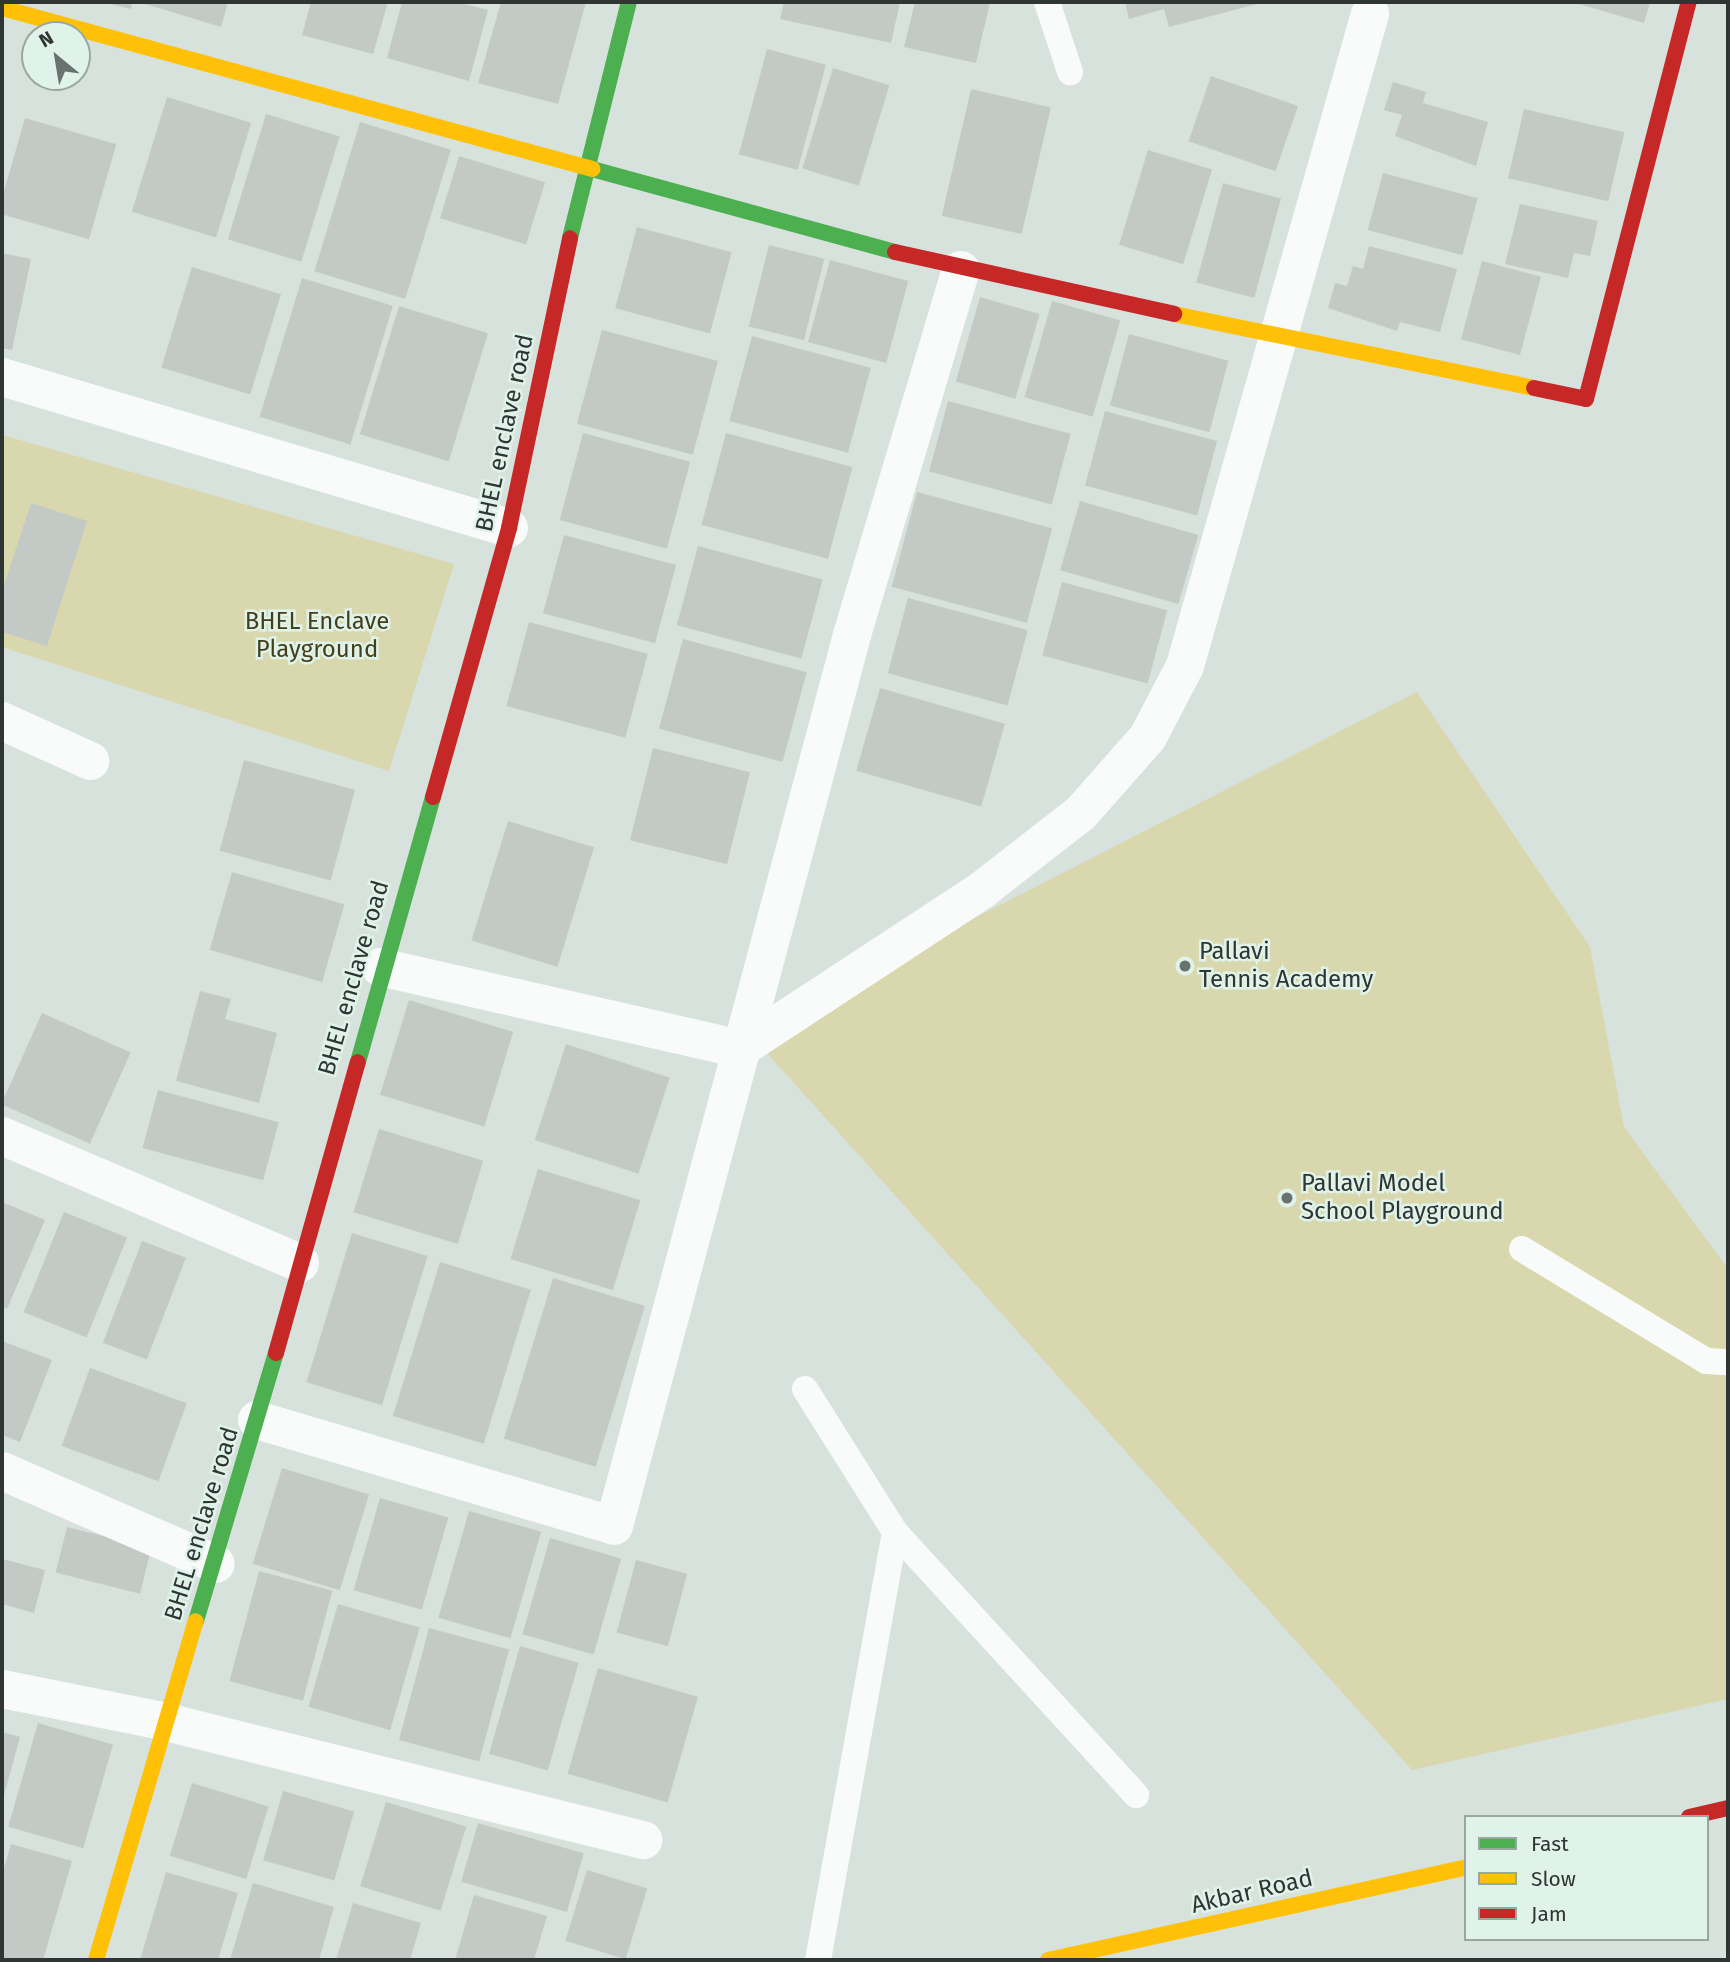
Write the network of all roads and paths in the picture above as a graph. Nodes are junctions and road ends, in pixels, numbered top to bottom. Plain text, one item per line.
1 (629, 2) edge
2 (1047, 2) edge
3 (1689, 2) edge
4 (2, 8) edge
5 (1370, 14) dead end
6 (1070, 72) dead end
7 (585, 168) junction
8 (961, 270) junction
9 (1280, 335) junction
10 (2, 377) edge
11 (509, 528) junction
12 (2, 721) edge
13 (90, 761) dead end
14 (380, 967) junction
15 (740, 1048) junction
16 (2, 1136) edge
17 (1522, 1249) dead end
18 (299, 1263) junction
19 (1728, 1363) edge
20 (805, 1389) dead end
21 (257, 1420) junction
22 (2, 1471) edge
23 (895, 1532) junction
24 (216, 1564) junction
25 (2, 1689) edge
26 (162, 1721) junction
27 (1136, 1795) dead end
28 (1728, 1808) edge
29 (1698, 1815) edge
30 (643, 1840) dead end
31 (1464, 1867) edge
32 (96, 1960) edge
33 (818, 1960) edge
34 (1048, 1960) edge

1 - 7 street, BHEL enclave road
2 - 6 lane
3 - 9 street
4 - 7 street
5 - 9 street
7 - 8 street
7 - 11 street, BHEL enclave road
8 - 9 street
8 - 15 street
9 - 15 street
10 - 11 street
11 - 14 street, BHEL enclave road
12 - 13 street
14 - 15 street
14 - 18 street, BHEL enclave road
15 - 21 street
16 - 18 street
17 - 19 lane
18 - 21 street, BHEL enclave road
20 - 23 lane
21 - 24 street, BHEL enclave road
22 - 24 street
23 - 27 lane
23 - 33 lane
24 - 26 street, BHEL enclave road
25 - 26 street
26 - 30 street
26 - 32 street, BHEL enclave road
28 - 29 street
31 - 34 street, Akbar Road

